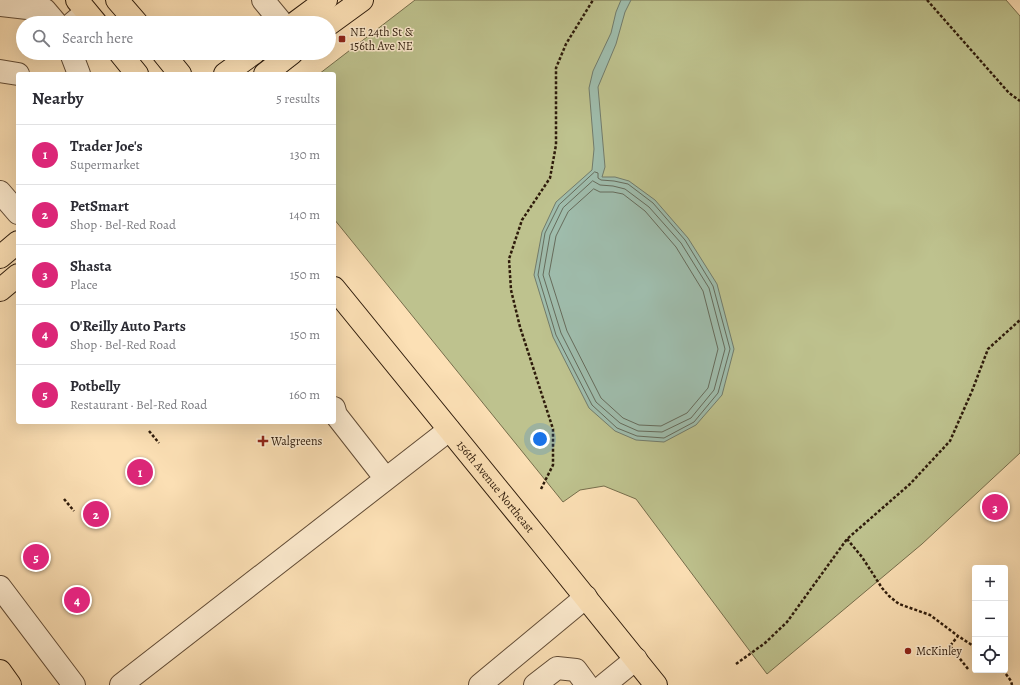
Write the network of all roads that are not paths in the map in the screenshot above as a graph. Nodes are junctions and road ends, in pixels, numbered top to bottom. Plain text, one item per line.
1 (117, 0) edge
2 (263, 0) edge
3 (326, 0) edge
4 (362, 0) edge
5 (0, 5) edge
6 (50, 16) edge
7 (131, 16) edge
8 (276, 16) edge
9 (304, 16) edge
10 (336, 19) edge
11 (74, 60) edge
12 (126, 60) edge
13 (169, 60) edge
14 (244, 60) edge
15 (283, 60) edge
16 (0, 71) edge
17 (78, 72) edge
18 (135, 72) edge
19 (178, 72) edge
20 (228, 72) edge
21 (268, 72) edge
22 (16, 74) edge
23 (0, 192) edge
24 (16, 211) edge
25 (16, 244) edge
26 (0, 257) edge
27 (16, 277) edge
28 (0, 290) edge
29 (336, 290) edge
30 (336, 416) edge
31 (449, 430) junction
32 (391, 475) junction
33 (0, 587) edge
34 (586, 597) junction
35 (636, 660) junction
36 (0, 671) edge
37 (10, 685) edge
38 (74, 685) edge
39 (121, 685) edge
40 (480, 685) edge
41 (535, 685) edge
42 (587, 685) edge
43 (604, 685) edge
44 (656, 685) edge

1 - 7 main road
2 - 8 street
3 - 9 main road
4 - 10 main road
5 - 6 street
11 - 17 street
12 - 18 main road
13 - 19 main road
14 - 20 main road
15 - 21 main road
16 - 22 street
23 - 24 street
25 - 26 main road
27 - 28 main road
29 - 31 main road, 156th Avenue Northeast
30 - 32 street
31 - 32 street
31 - 34 main road, 156th Avenue Northeast
32 - 39 street
33 - 38 street
34 - 35 main road, 156th Avenue Northeast
34 - 40 street
35 - 43 street
35 - 44 main road, 156th Avenue Northeast
36 - 37 main road
41 - 42 street

